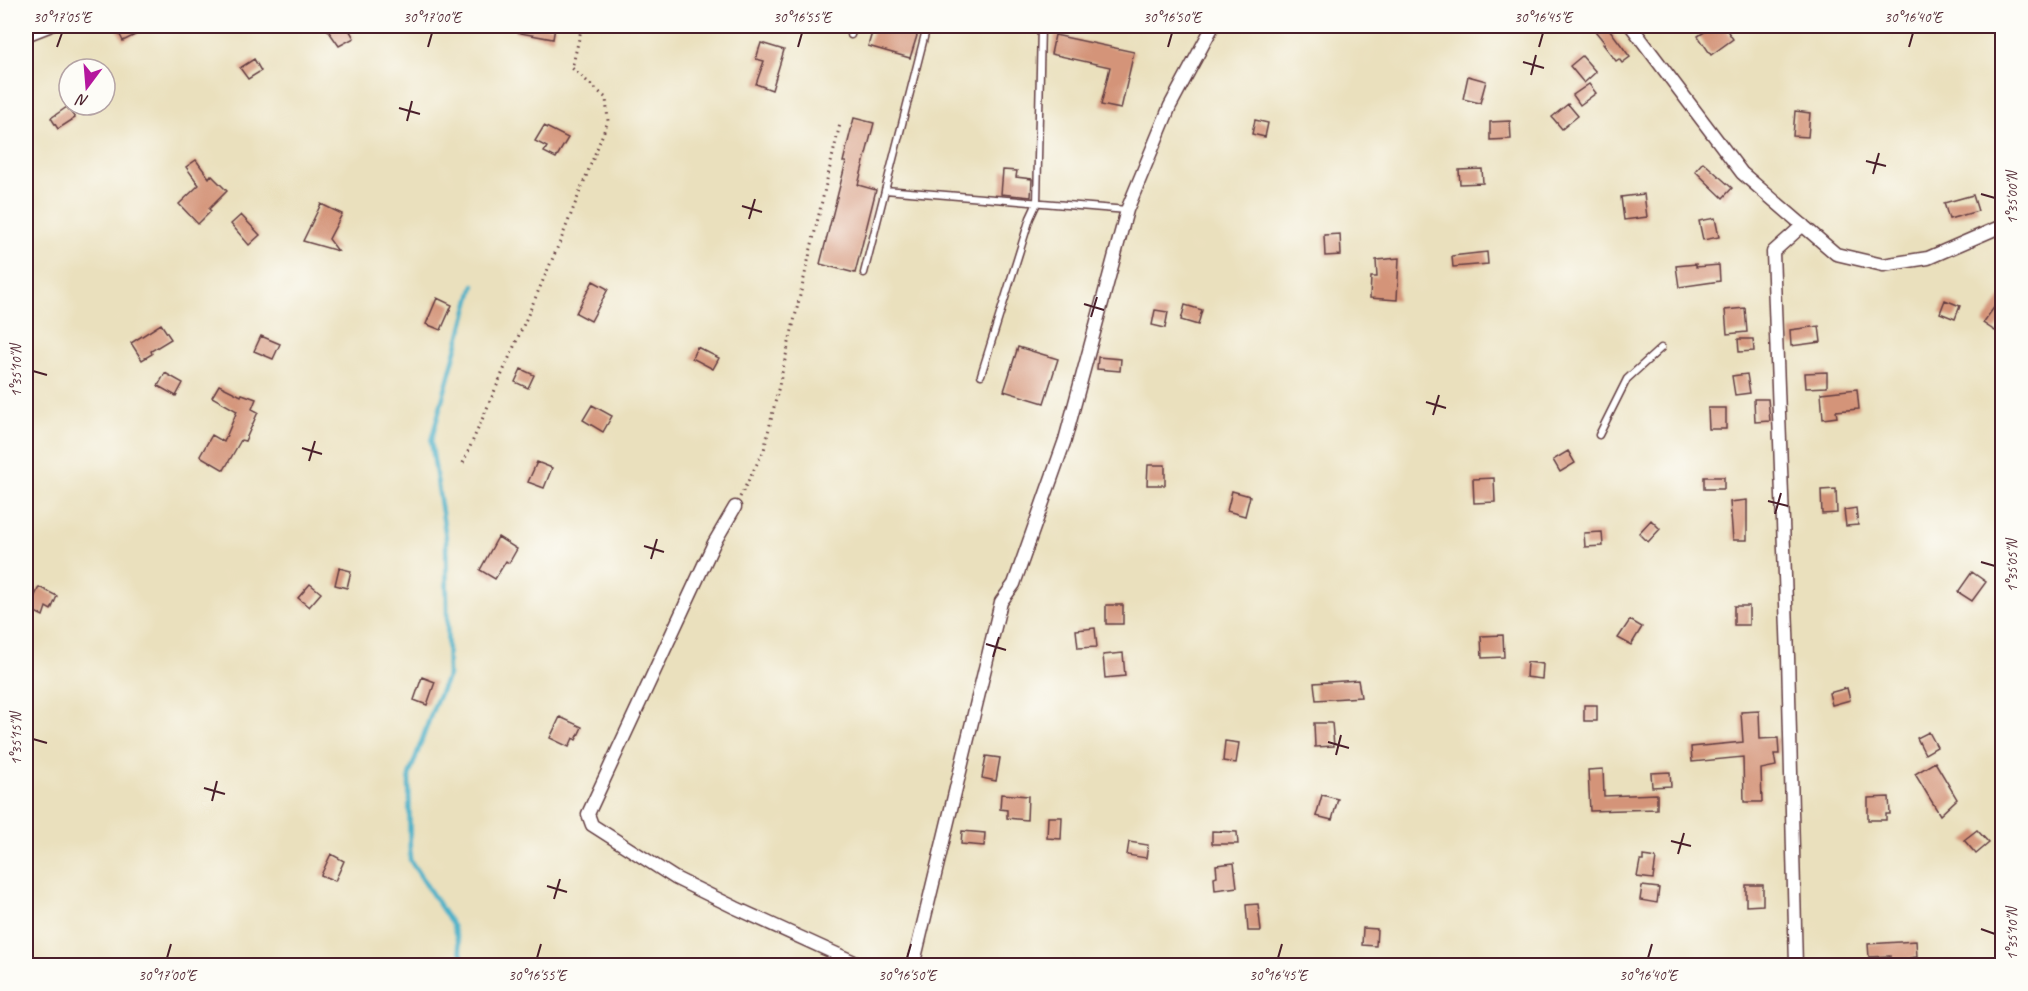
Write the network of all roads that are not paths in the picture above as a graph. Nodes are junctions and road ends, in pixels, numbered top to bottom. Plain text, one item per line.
1 (49, 26) edge
2 (853, 26) edge
3 (927, 26) edge
4 (1041, 26) edge
5 (1213, 26) edge
6 (1631, 26) edge
7 (26, 35) edge
8 (850, 35) dead end
9 (885, 190) junction
10 (1037, 203) junction
11 (1128, 210) junction
12 (1803, 225) junction
13 (2002, 226) edge
14 (864, 273) dead end
15 (1661, 348) dead end
16 (981, 375) dead end
17 (1599, 435) dead end
18 (735, 507) road end
19 (863, 966) edge
20 (913, 966) edge
21 (1796, 966) edge

1 - 7 street
2 - 8 lane
3 - 9 lane
4 - 10 lane
5 - 11 street
6 - 12 street
9 - 10 lane
9 - 14 lane
10 - 11 lane
10 - 16 lane
11 - 20 street
12 - 13 street
12 - 21 street
15 - 17 lane
18 - 19 street

